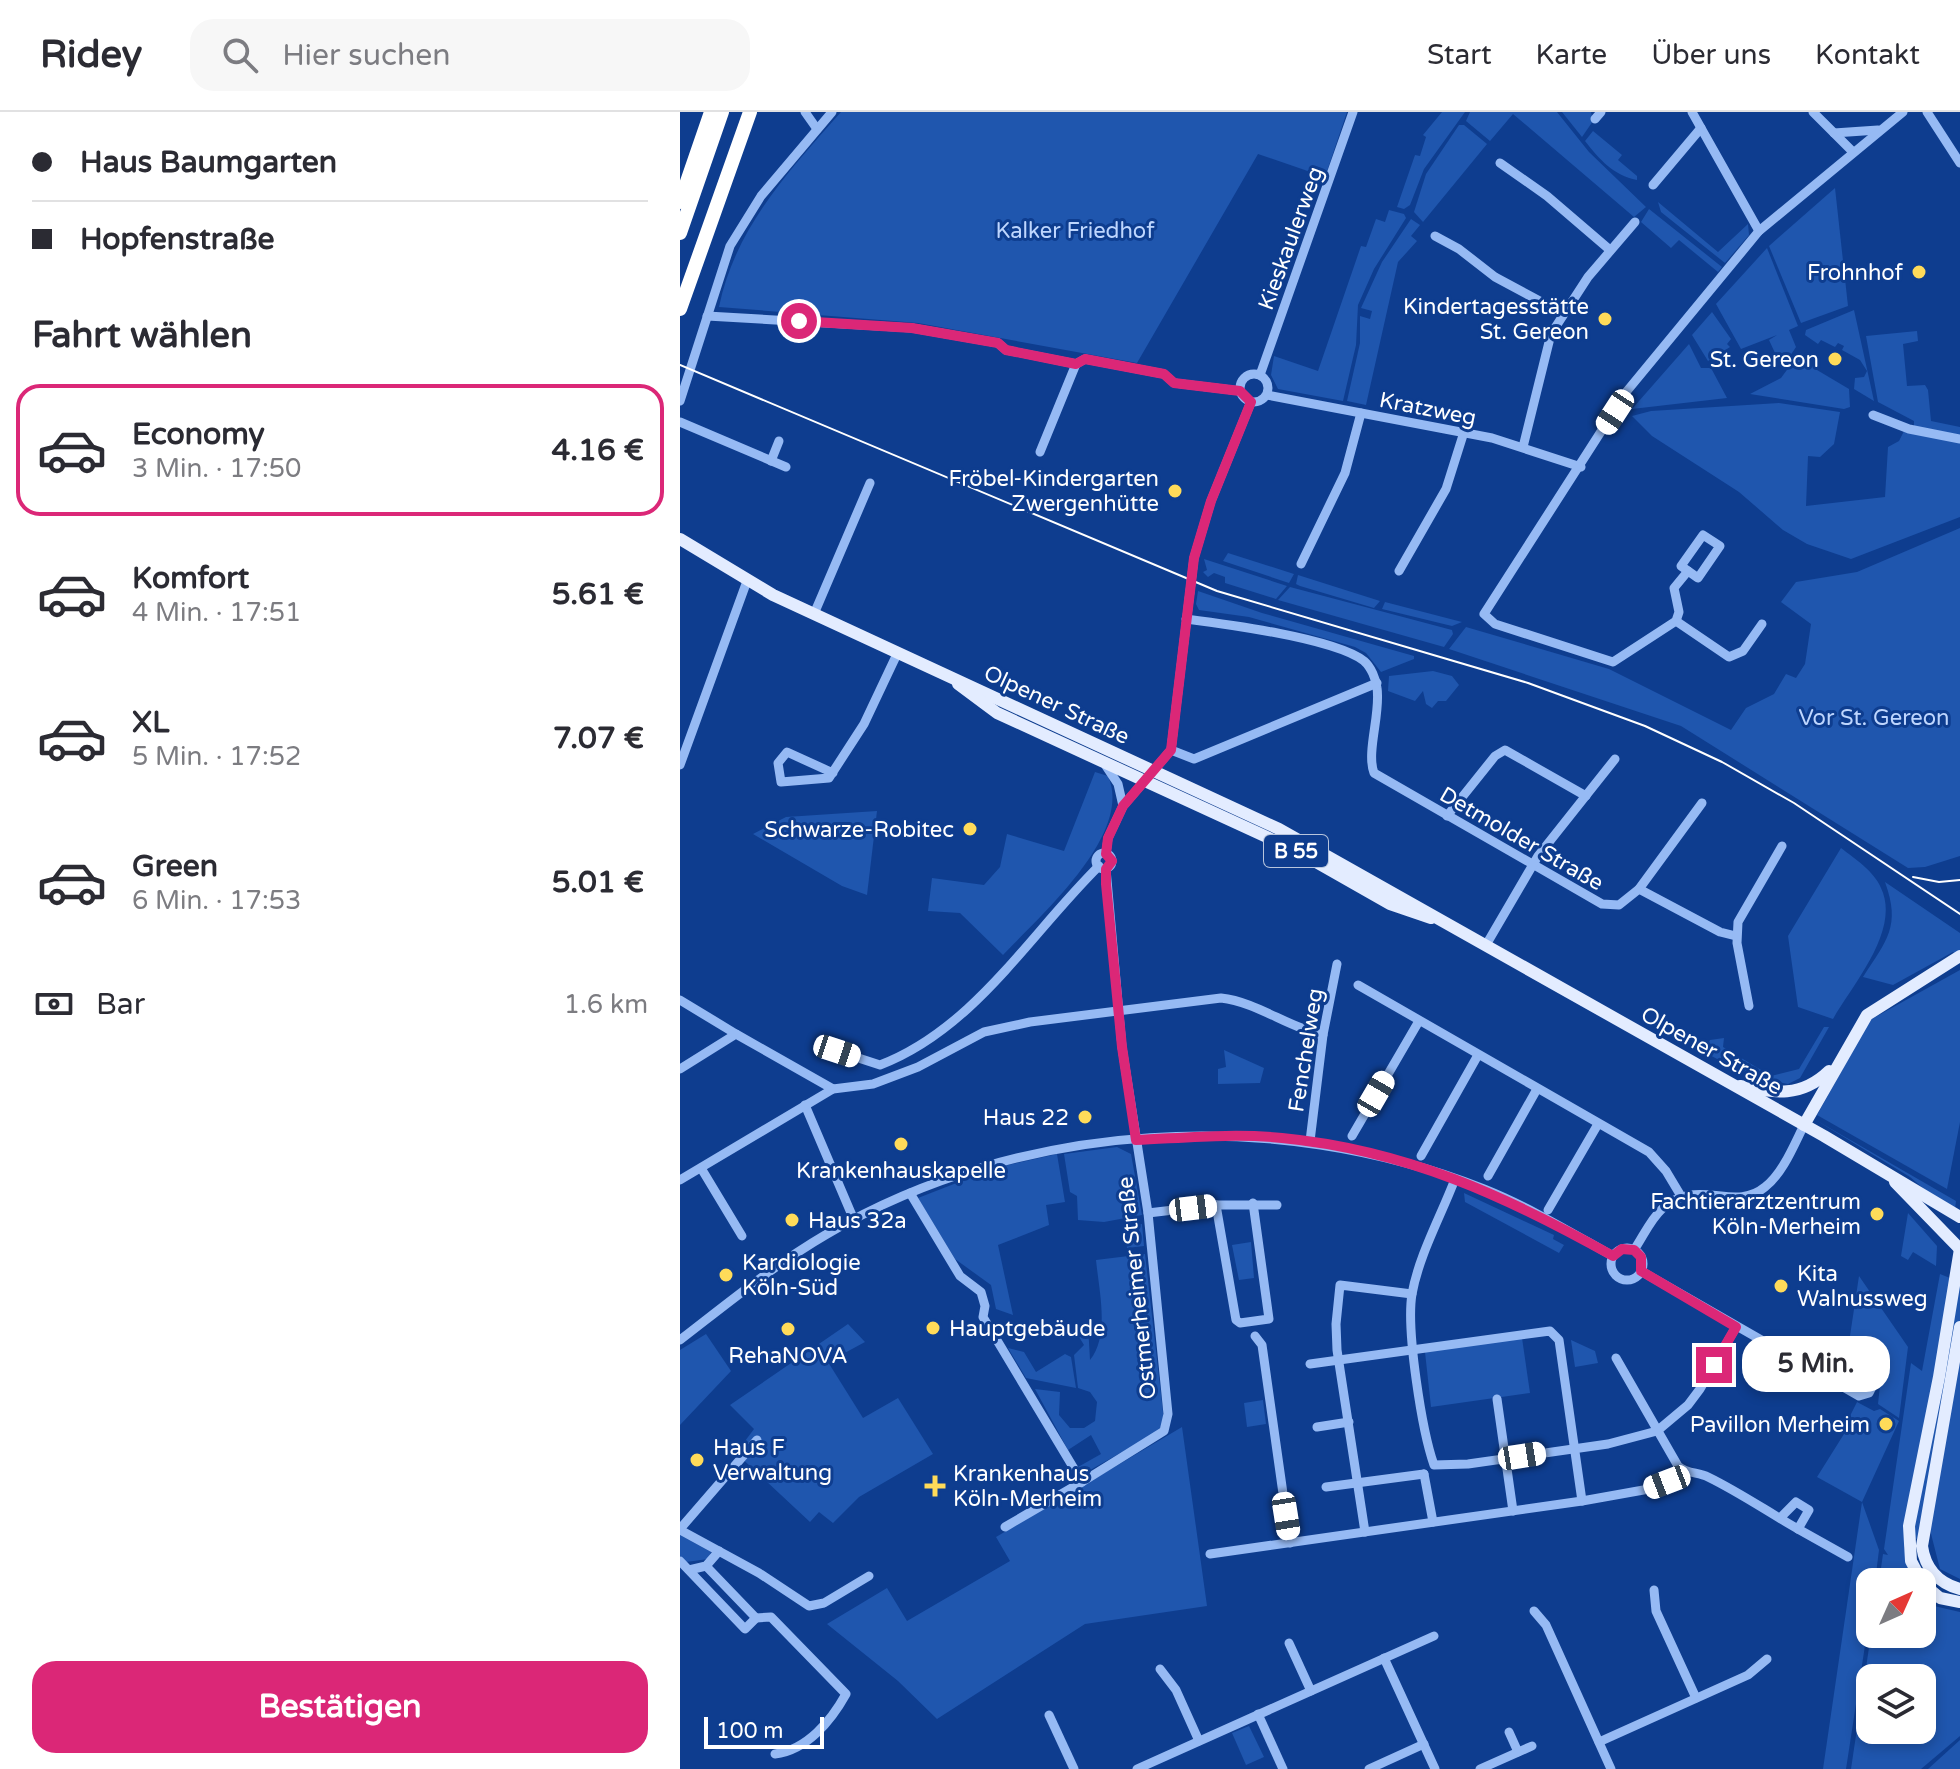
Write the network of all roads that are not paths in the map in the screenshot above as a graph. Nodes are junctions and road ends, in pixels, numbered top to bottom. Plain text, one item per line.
1 (711, 112) edge
2 (722, 112) edge
3 (750, 112) edge
4 (805, 112) edge
5 (832, 112) edge
6 (1353, 112) edge
7 (1692, 112) edge
8 (1813, 112) edge
9 (1903, 112) edge
10 (1927, 112) edge
11 (1701, 128) junction
12 (817, 129) junction
13 (1878, 130) junction
14 (1834, 133) junction
15 (1852, 151) junction
16 (1500, 163) dead end
17 (1960, 163) edge
18 (1653, 185) dead end
19 (680, 202) edge
20 (1635, 222) dead end
21 (1759, 231) junction
22 (680, 233) edge
23 (1435, 236) dead end
24 (1610, 250) junction
25 (680, 309) edge
26 (1562, 313) junction
27 (707, 316) junction
28 (1076, 364) junction
29 (1260, 375) junction
30 (1240, 391) junction
31 (1267, 395) junction
32 (680, 401) edge
33 (1251, 402) junction
34 (1361, 413) junction
35 (1873, 415) dead end
36 (680, 422) edge
37 (1464, 432) junction
38 (1960, 439) edge
39 (779, 441) dead end
40 (1523, 447) junction
41 (1040, 452) dead end
42 (771, 461) junction
43 (786, 467) dead end
44 (1581, 467) junction
45 (870, 483) dead end
46 (680, 539) edge
47 (1301, 564) dead end
48 (1399, 571) dead end
49 (1688, 571) junction
50 (747, 581) junction
51 (814, 614) junction
52 (1186, 619) junction
53 (1676, 621) junction
54 (1762, 624) dead end
55 (898, 652) junction
56 (953, 679) junction
57 (1377, 683) junction
58 (1171, 750) junction
59 (1615, 759) dead end
60 (1100, 760) junction
61 (680, 765) edge
62 (833, 773) junction
63 (1151, 776) junction
64 (1586, 796) junction
65 (1702, 803) dead end
66 (1123, 806) junction
67 (1447, 816) junction
68 (1782, 846) dead end
69 (1534, 865) junction
70 (1102, 868) junction
71 (1639, 889) junction
72 (1736, 936) junction
73 (1486, 945) junction
74 (1956, 960) edge
75 (1337, 964) dead end
76 (1358, 985) dead end
77 (680, 1000) edge
78 (1749, 1006) dead end
79 (1119, 1011) junction
80 (1419, 1021) junction
81 (736, 1034) junction
82 (1323, 1035) junction
83 (837, 1051) dead end
84 (1478, 1055) junction
85 (1837, 1063) junction
86 (680, 1069) edge
87 (1729, 1083) junction
88 (833, 1089) junction
89 (1537, 1089) junction
90 (805, 1105) junction
91 (1598, 1124) junction
92 (1804, 1125) junction
93 (1352, 1136) dead end
94 (1136, 1140) junction
95 (1310, 1141) junction
96 (1421, 1156) dead end
97 (701, 1168) junction
98 (1885, 1171) junction
99 (1488, 1176) dead end
100 (1455, 1179) junction
101 (680, 1180) edge
102 (910, 1193) junction
103 (1681, 1196) junction
104 (1253, 1203) junction
105 (1216, 1205) junction
106 (1277, 1205) dead end
107 (1548, 1210) dead end
108 (1148, 1213) junction
109 (1960, 1217) edge
110 (854, 1220) junction
111 (742, 1236) dead end
112 (1960, 1249) edge
113 (1634, 1250) junction
114 (1613, 1256) junction
115 (1641, 1271) junction
116 (1412, 1294) junction
117 (1736, 1327) junction
118 (1960, 1327) edge
119 (1255, 1336) dead end
120 (680, 1340) edge
121 (1415, 1350) junction
122 (1616, 1358) dead end
123 (1341, 1360) junction
124 (1310, 1364) dead end
125 (1833, 1380) dead end
126 (1497, 1399) dead end
127 (1349, 1422) junction
128 (1317, 1427) dead end
129 (1657, 1431) junction
130 (757, 1440) dead end
131 (1573, 1448) junction
132 (1505, 1459) junction
133 (1434, 1465) junction
134 (1684, 1471) junction
135 (1424, 1474) junction
136 (1082, 1482) junction
137 (1358, 1482) junction
138 (1326, 1487) dead end
139 (1582, 1501) junction
140 (1513, 1511) junction
141 (1780, 1518) junction
142 (1433, 1522) junction
143 (1005, 1527) dead end
144 (680, 1529) edge
145 (1798, 1529) junction
146 (1365, 1532) junction
147 (1290, 1543) junction
148 (719, 1551) junction
149 (1210, 1554) dead end
150 (1848, 1557) dead end
151 (680, 1561) edge
152 (706, 1566) junction
153 (1915, 1568) edge
154 (689, 1570) junction
155 (869, 1576) dead end
156 (1960, 1589) edge
157 (1654, 1590) dead end
158 (1936, 1594) edge
159 (1960, 1602) edge
160 (1534, 1611) dead end
161 (756, 1618) junction
162 (1434, 1636) dead end
163 (1289, 1643) dead end
164 (1384, 1658) junction
165 (1767, 1659) dead end
166 (1160, 1669) dead end
167 (1311, 1691) junction
168 (1696, 1698) junction
169 (1258, 1714) junction
170 (1049, 1715) dead end
171 (1509, 1732) dead end
172 (1199, 1741) junction
173 (1599, 1742) junction
174 (1424, 1744) junction
175 (1532, 1746) dead end
176 (1518, 1752) junction
177 (775, 1754) dead end
178 (1074, 1769) edge
179 (1137, 1769) edge
180 (1283, 1769) edge
181 (1369, 1769) edge
182 (1435, 1769) edge
183 (1480, 1769) edge
184 (1611, 1769) edge

1 - 19 highway
2 - 22 highway
3 - 25 highway
4 - 12 street
5 - 12 street
6 - 29 street, Kieskaulerweg
7 - 11 street
8 - 14 street
9 - 13 street
10 - 17 street
11 - 18 street
11 - 21 street
12 - 27 street
13 - 14 street
13 - 15 street
14 - 15 street
15 - 21 street
16 - 24 street
20 - 24 street
21 - 44 street
23 - 26 street
24 - 26 street
26 - 40 street
27 - 28 street
27 - 32 street
28 - 30 street
28 - 41 street
29 - 30 street
29 - 31 street
30 - 33 street
31 - 33 street
31 - 34 street, Kratzweg
33 - 52 street
34 - 37 street, Kratzweg
34 - 47 street
35 - 38 street
36 - 42 street
37 - 40 street, Kratzweg
37 - 48 street
39 - 42 street
40 - 44 street, Kratzweg
42 - 43 street
44 - 53 street
45 - 51 street
46 - 50 main road, Olpener Straße / B 55
49 - 49 street
49 - 53 street
50 - 51 main road, Olpener Straße / B 55
50 - 61 street
51 - 55 main road, Olpener Straße / B 55
52 - 57 street
52 - 58 street
53 - 54 street
55 - 56 main road, Olpener Straße / B 55
55 - 62 street
56 - 60 main road, Olpener Straße / B 55
56 - 63 main road, Olpener Straße / B 55
57 - 58 street
57 - 67 street, Detmolder Straße
58 - 63 street
59 - 64 street
60 - 63 main road, Olpener Straße / B 55
60 - 66 street
62 - 62 street
63 - 66 street
63 - 73 main road, Olpener Straße / B 55
64 - 67 street
64 - 69 street
65 - 71 street
66 - 70 street
67 - 69 street, Detmolder Straße
68 - 72 street
69 - 71 street, Detmolder Straße
69 - 73 street
70 - 79 street, Ostmerheimer Straße
70 - 83 street
71 - 72 street
72 - 78 street
73 - 87 main road, Olpener Straße / B 55
74 - 85 main road
75 - 82 street, Fenchelweg
76 - 80 street
77 - 81 street
79 - 82 street
79 - 88 street
79 - 94 street, Ostmerheimer Straße
80 - 84 street
80 - 93 street
81 - 86 street
81 - 88 street
82 - 95 street, Fenchelweg
84 - 89 street
84 - 96 street
85 - 87 main road, B 55
85 - 92 main road
87 - 92 main road, Olpener Straße / B 55
88 - 90 street
89 - 91 street
89 - 99 street
90 - 97 street
90 - 110 street
91 - 103 street
91 - 107 street
92 - 98 main road, Olpener Straße / B 55
92 - 103 street
94 - 95 street
94 - 102 street
94 - 108 street, Ostmerheimer Straße
95 - 100 street
97 - 101 street
97 - 111 street
98 - 109 main road, Olpener Straße / B 55
98 - 112 main road
100 - 114 street
100 - 116 street
102 - 110 street
102 - 136 street
103 - 113 street
104 - 105 street
104 - 105 street
104 - 106 street
105 - 108 street
108 - 136 street, Ostmerheimer Straße
110 - 120 street
112 - 153 main road
113 - 114 street
113 - 115 street
114 - 115 street
115 - 117 street
116 - 121 street
116 - 123 street
117 - 125 street
117 - 129 street
118 - 156 main road
119 - 147 street
121 - 123 street
121 - 131 street
121 - 133 street
122 - 129 street
123 - 124 street
123 - 127 street
126 - 132 street
127 - 128 street
127 - 137 street
129 - 131 street
129 - 134 street
130 - 144 street
131 - 132 street
131 - 139 street
132 - 133 street
132 - 140 street
133 - 135 street
134 - 139 street
134 - 141 street
135 - 137 street
135 - 142 street
136 - 143 street, Ostmerheimer Straße
137 - 138 street
137 - 146 street
139 - 140 street
140 - 142 street
141 - 145 street
141 - 145 street
142 - 146 street
144 - 148 street
145 - 150 street
146 - 147 street
147 - 149 street
148 - 152 street
148 - 155 street
151 - 154 street
152 - 154 street
152 - 161 street
154 - 161 street
157 - 168 street
158 - 159 main road
160 - 173 street
161 - 177 street
162 - 164 street
163 - 167 street
164 - 167 street
164 - 174 street
165 - 168 street
166 - 172 street
167 - 169 street
168 - 173 street
169 - 172 street
169 - 180 street
170 - 178 street
171 - 176 street
172 - 179 street
173 - 184 street
174 - 181 street
174 - 182 street
175 - 176 street
176 - 183 street

